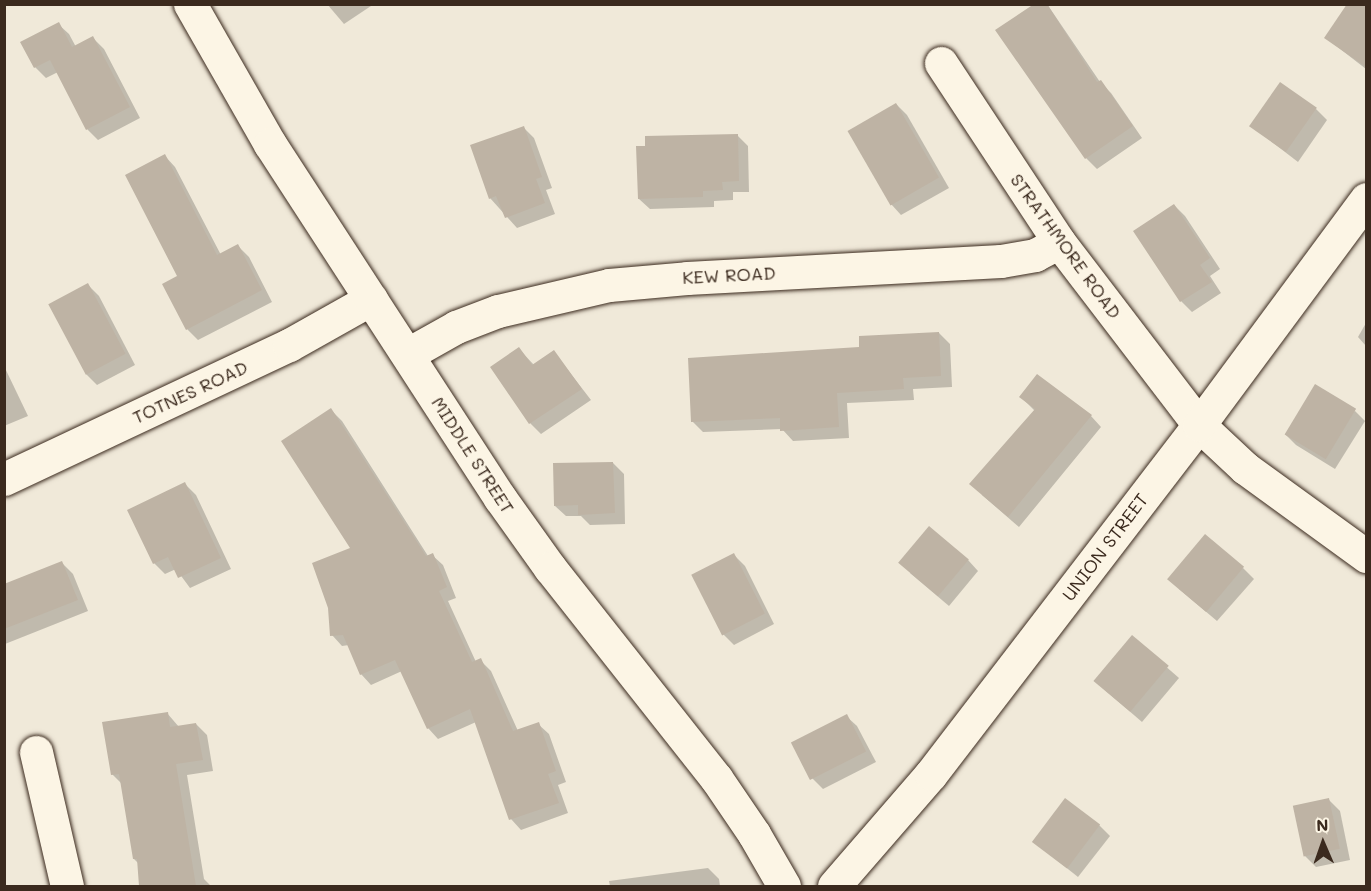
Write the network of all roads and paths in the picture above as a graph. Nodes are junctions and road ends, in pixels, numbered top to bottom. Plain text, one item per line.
1 (190, 4) edge
2 (941, 63) dead end
3 (1366, 199) edge
4 (1059, 242) junction
5 (371, 298) junction
6 (408, 354) junction
7 (1199, 425) junction
8 (4, 479) edge
9 (1366, 556) edge
10 (36, 752) dead end
11 (68, 886) edge
12 (784, 886) edge
13 (834, 886) edge

1 - 5 street, MIDDLE STREET
2 - 4 street, STRATHMORE ROAD
3 - 7 street, UNION STREET
4 - 6 street, KEW ROAD
4 - 7 street, STRATHMORE ROAD
5 - 6 street, MIDDLE STREET
5 - 8 street, TOTNES ROAD
6 - 12 street, MIDDLE STREET
7 - 9 street, STRATHMORE ROAD
7 - 13 street, UNION STREET
10 - 11 street

